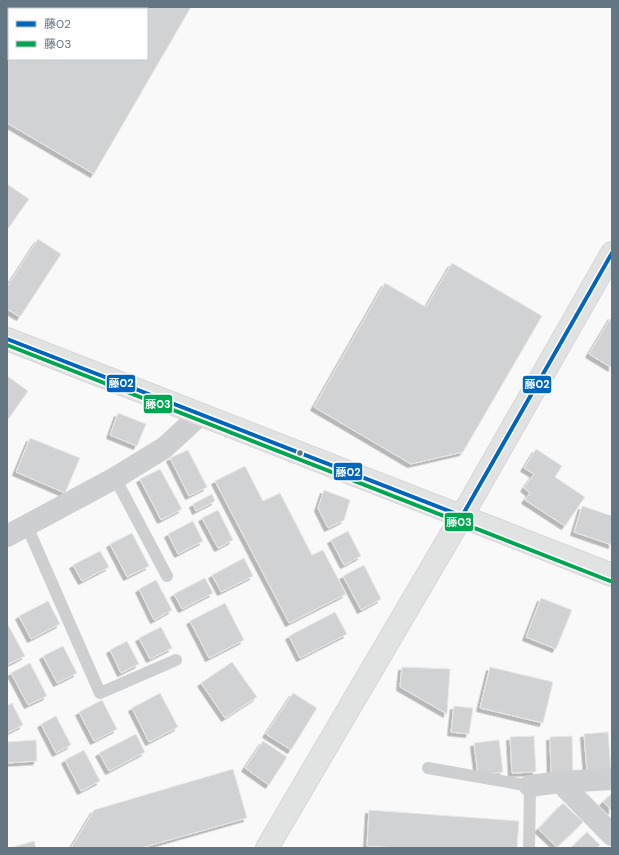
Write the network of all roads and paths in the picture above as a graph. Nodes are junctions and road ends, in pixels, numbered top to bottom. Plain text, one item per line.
1 (612, 253) edge
2 (7, 339) edge
3 (200, 415) junction
4 (115, 478) junction
5 (462, 516) junction
6 (26, 524) junction
7 (7, 536) edge
8 (612, 575) edge
9 (168, 576) dead end
10 (176, 660) dead end
11 (428, 768) dead end
12 (612, 779) edge
13 (560, 782) junction
14 (530, 786) junction
15 (612, 835) edge
16 (268, 848) edge
17 (529, 848) edge

1 - 5 street
2 - 3 street
3 - 4 street
3 - 5 street
4 - 6 street
4 - 9 lane
5 - 8 street
5 - 16 street
6 - 7 street
6 - 10 lane
11 - 14 lane
12 - 13 street
13 - 14 street
13 - 15 street
14 - 17 lane

